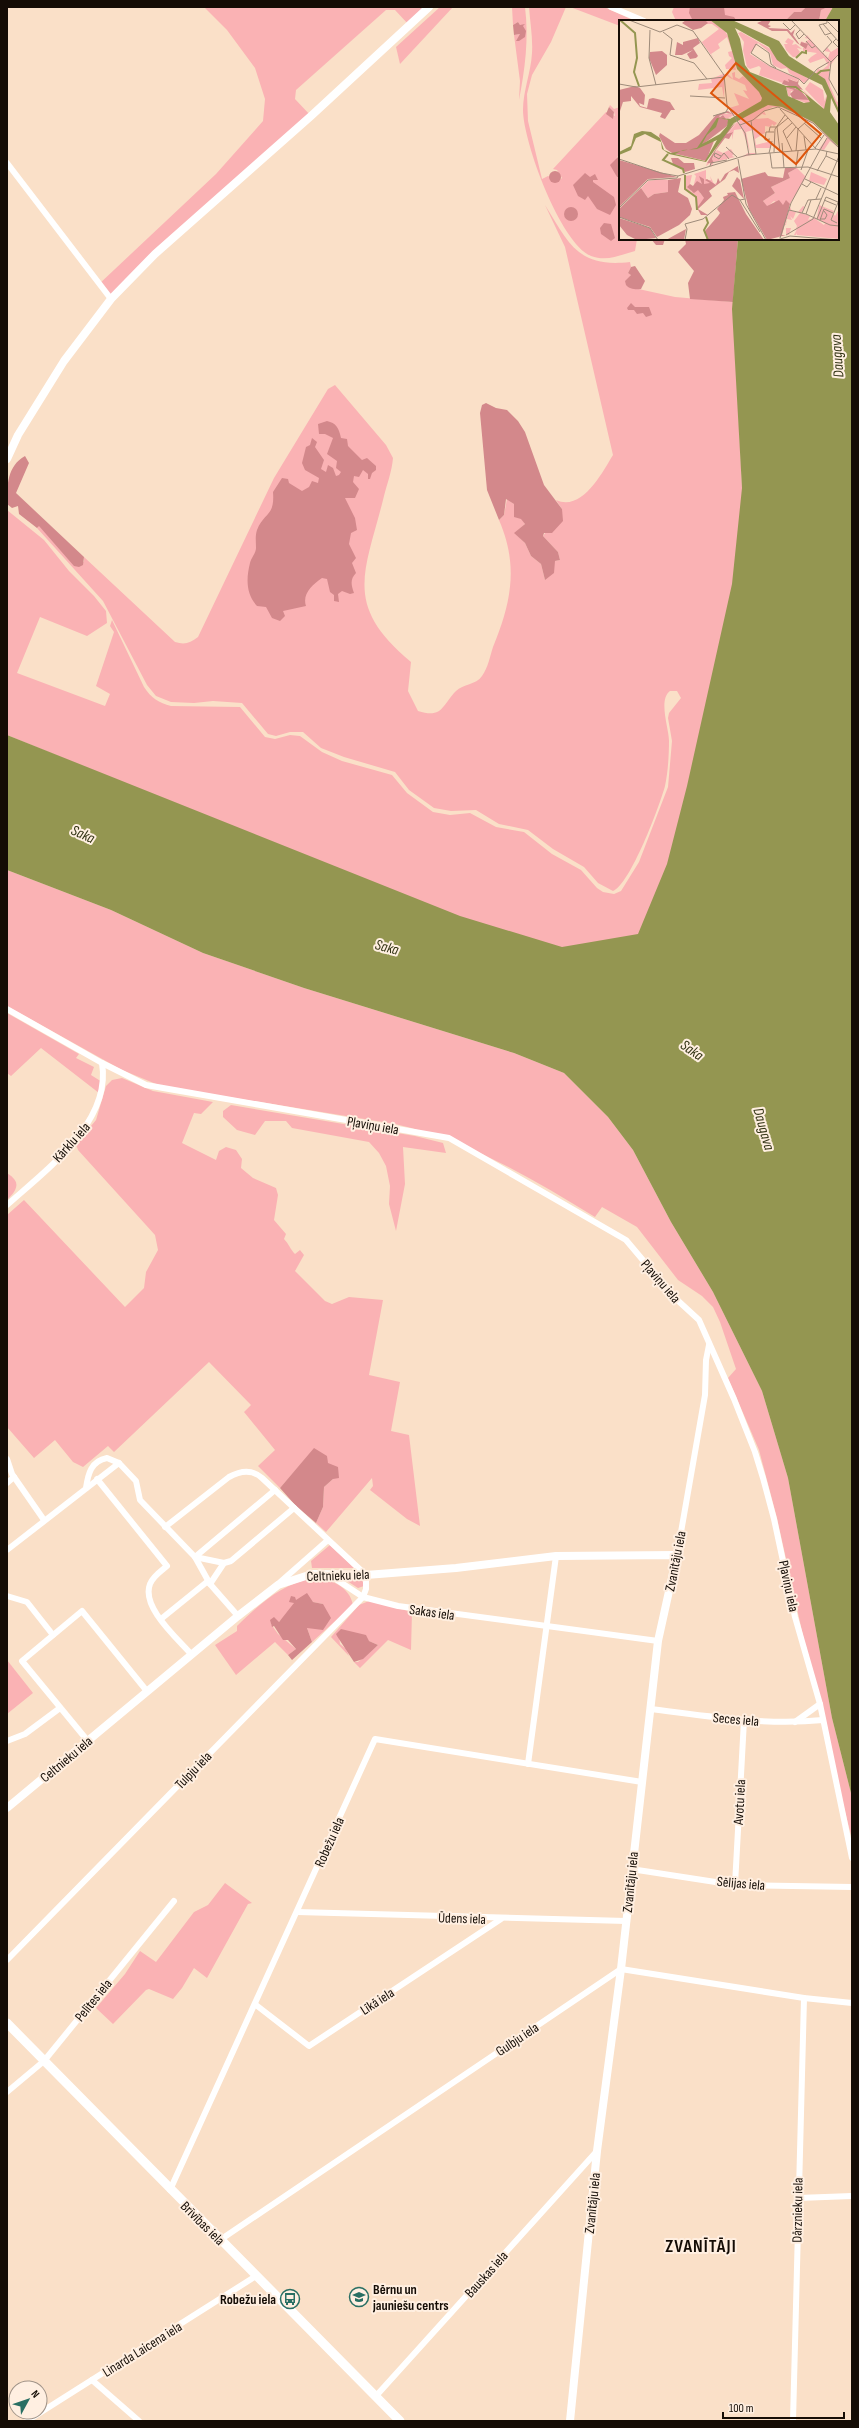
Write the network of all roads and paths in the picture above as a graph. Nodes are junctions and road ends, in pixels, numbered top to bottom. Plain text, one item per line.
1 (428, 7) edge
2 (611, 7) edge
3 (642, 20) edge
4 (7, 163) edge
5 (111, 299) junction
6 (7, 459) edge
7 (7, 1009) edge
8 (102, 1063) junction
9 (7, 1205) edge
10 (709, 1346) junction
11 (7, 1459) edge
12 (119, 1463) junction
13 (14, 1477) junction
14 (97, 1479) junction
15 (7, 1483) edge
16 (86, 1488) junction
17 (275, 1490) junction
18 (294, 1508) junction
19 (44, 1520) junction
20 (165, 1527) junction
21 (328, 1540) junction
22 (7, 1550) edge
23 (677, 1555) junction
24 (556, 1556) junction
25 (194, 1557) junction
26 (224, 1563) junction
27 (327, 1573) junction
28 (366, 1575) junction
29 (209, 1582) junction
30 (272, 1589) junction
31 (7, 1596) edge
32 (363, 1597) junction
33 (238, 1616) junction
34 (161, 1619) junction
35 (546, 1626) junction
36 (53, 1635) junction
37 (658, 1641) junction
38 (191, 1654) junction
39 (146, 1690) junction
40 (820, 1704) junction
41 (60, 1708) junction
42 (650, 1709) junction
43 (744, 1720) junction
44 (822, 1720) junction
45 (794, 1723) junction
46 (87, 1740) junction
47 (7, 1741) edge
48 (528, 1764) junction
49 (642, 1782) junction
50 (7, 1808) edge
51 (852, 1858) edge
52 (632, 1869) junction
53 (735, 1884) junction
54 (852, 1888) edge
55 (174, 1900) dead end
56 (297, 1912) junction
57 (501, 1919) junction
58 (626, 1921) junction
59 (7, 1960) edge
60 (621, 1969) junction
61 (804, 1998) junction
62 (852, 2003) edge
63 (256, 2005) junction
64 (7, 2023) edge
65 (44, 2061) junction
66 (7, 2092) edge
67 (597, 2151) junction
68 (170, 2190) junction
69 (852, 2196) edge
70 (798, 2198) junction
71 (220, 2240) junction
72 (256, 2276) junction
73 (92, 2380) junction
74 (376, 2396) junction
75 (27, 2421) edge
76 (139, 2421) edge
77 (400, 2421) edge
78 (570, 2421) edge
79 (793, 2421) edge

1 - 5 street
2 - 3 street
4 - 5 street
5 - 6 street
7 - 8 street, Pļaviņu iela
8 - 9 street, Kārklu iela
8 - 10 street, Pļaviņu iela
10 - 23 street, Zvanītāju iela
10 - 40 street, Pļaviņu iela
11 - 13 street
12 - 14 street
12 - 16 street
12 - 20 street
13 - 15 street
13 - 19 street
14 - 16 street
14 - 34 street
16 - 19 street
17 - 18 street
17 - 20 street
17 - 25 street
18 - 21 street
18 - 26 street
19 - 22 street
20 - 25 street
21 - 28 street
21 - 30 street
23 - 24 street, Celtnieku iela
23 - 37 street, Zvanītāju iela
24 - 28 street, Celtnieku iela
24 - 35 street
25 - 26 street
25 - 29 street
26 - 29 street
27 - 28 street, Celtnieku iela
27 - 30 street, Celtnieku iela
27 - 32 street, Sakas iela
28 - 32 street
29 - 33 street
29 - 34 street
30 - 33 street, Celtnieku iela
31 - 36 street
32 - 35 street, Sakas iela
32 - 59 street, Tulpju iela
33 - 38 street, Celtnieku iela
34 - 38 street
35 - 37 street, Sakas iela
35 - 48 street
36 - 39 street
36 - 41 street
37 - 42 street, Zvanītāju iela
38 - 39 street, Celtnieku iela
39 - 46 street, Celtnieku iela
40 - 44 street, Pļaviņu iela
40 - 45 street
41 - 46 street
41 - 47 street
42 - 43 street, Seces iela
42 - 49 street, Zvanītāju iela
43 - 45 street, Seces iela
43 - 53 street, Avotu iela
44 - 45 street, Seces iela
44 - 51 street, Pļaviņu iela
46 - 50 street, Celtnieku iela
48 - 49 street, Robežu iela
48 - 56 street, Robežu iela
49 - 52 street, Zvanītāju iela
52 - 53 street, Sēlijas iela
52 - 58 street, Zvanītāju iela
53 - 54 street, Sēlijas iela
55 - 65 street, Pelītes iela
56 - 57 street, Ūdens iela
56 - 63 street, Robežu iela
57 - 58 street, Ūdens iela
57 - 63 street, Līkā iela
58 - 60 street, Zvanītāju iela
60 - 61 street
60 - 67 street, Zvanītāju iela
60 - 71 street, Gulbju iela
61 - 62 street
61 - 70 street, Dārznieku iela
63 - 68 street, Robežu iela
64 - 65 main road, Brīvības iela
65 - 66 street, Pelītes iela
65 - 68 main road, Brīvības iela
67 - 74 street, Bauskas iela
67 - 78 street, Zvanītāju iela
68 - 71 main road, Brīvības iela
69 - 70 street
70 - 79 street, Dārznieku iela
71 - 72 main road, Brīvības iela
72 - 73 street, Linarda Laicena iela
72 - 74 main road, Brīvības iela
73 - 75 street, Linarda Laicena iela
73 - 76 street
74 - 77 main road, Brīvības iela

